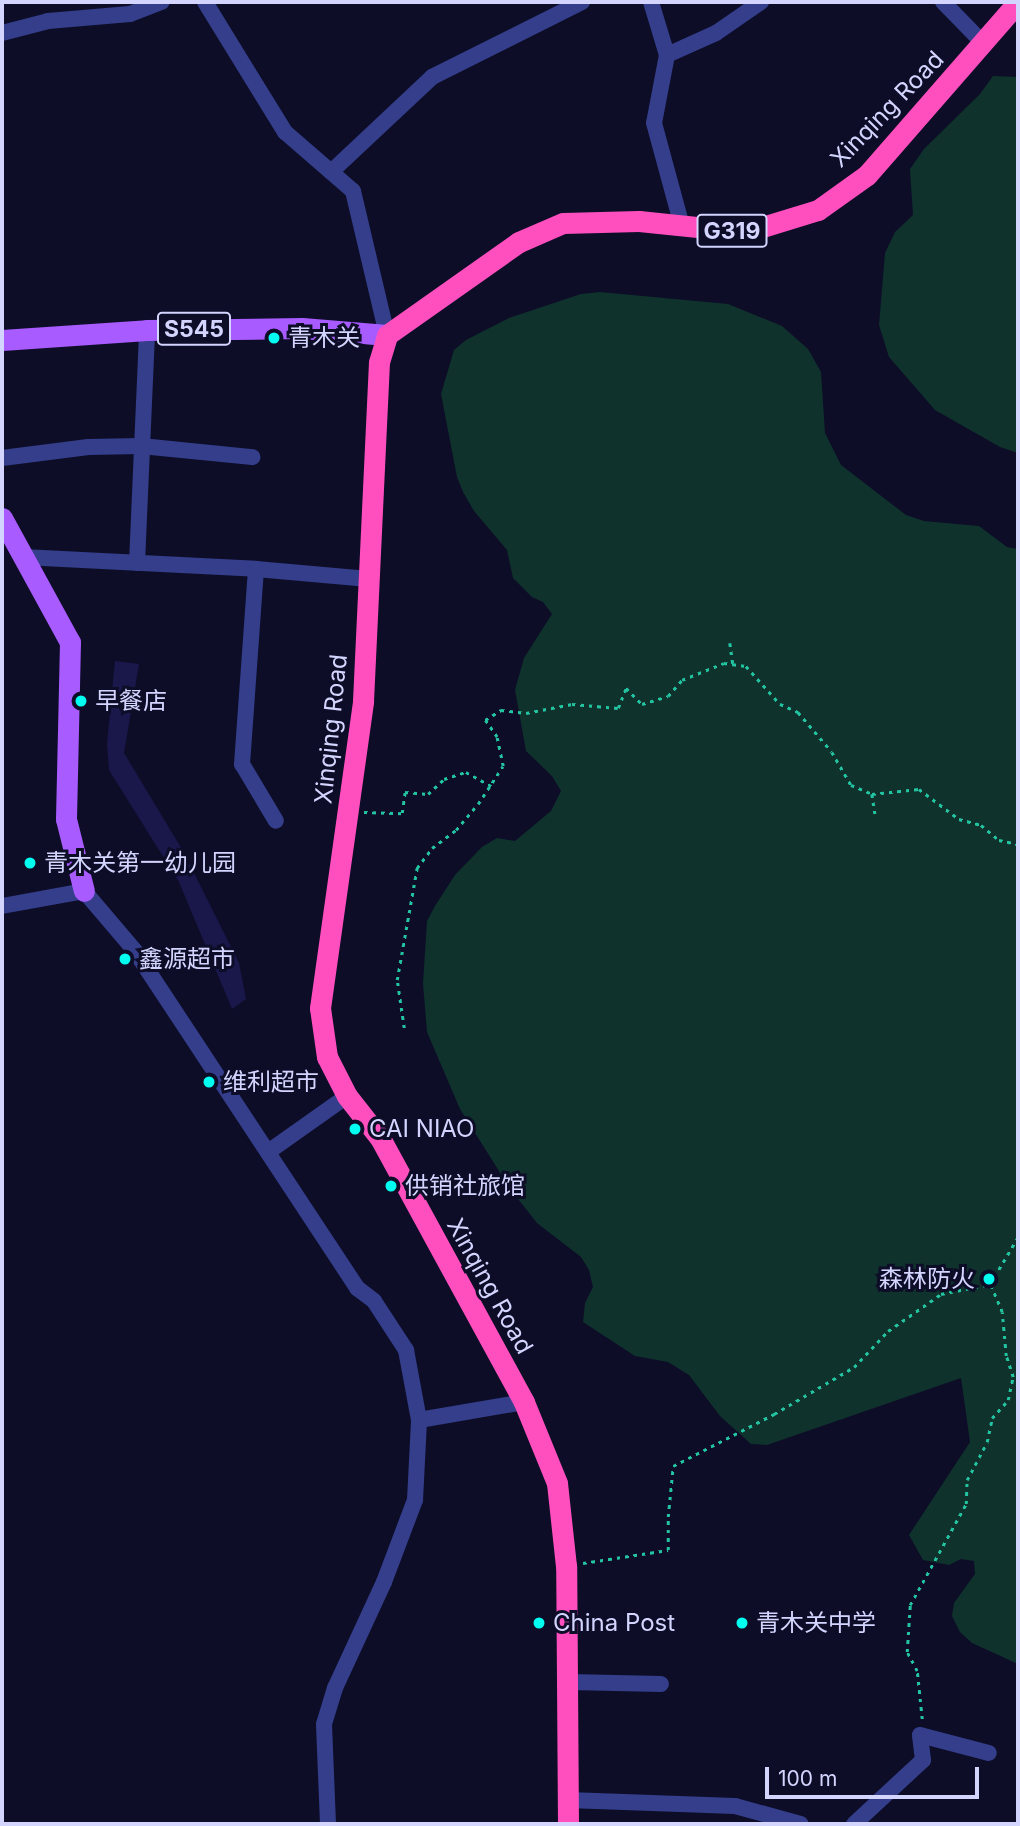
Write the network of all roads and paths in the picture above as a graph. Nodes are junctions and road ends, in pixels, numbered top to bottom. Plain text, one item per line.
1 (162, 2) edge
2 (205, 2) edge
3 (582, 2) edge
4 (651, 2) edge
5 (761, 2) edge
6 (943, 2) edge
7 (1018, 2) edge
8 (2, 33) edge
9 (985, 44) junction
10 (667, 55) junction
11 (331, 172) junction
12 (682, 226) junction
13 (147, 330) junction
14 (387, 335) junction
15 (2, 340) edge
16 (141, 446) junction
17 (252, 457) dead end
18 (2, 458) edge
19 (2, 518) edge
20 (23, 556) junction
21 (137, 562) junction
22 (256, 569) junction
23 (369, 579) junction
24 (730, 643) dead end
25 (733, 664) junction
26 (491, 786) junction
27 (872, 794) junction
28 (350, 812) junction
29 (875, 814) dead end
30 (276, 821) dead end
31 (1018, 844) edge
32 (84, 891) junction
33 (2, 906) edge
34 (404, 1028) dead end
35 (347, 1097) junction
36 (268, 1152) junction
37 (1018, 1237) edge
38 (990, 1283) junction
39 (524, 1402) junction
40 (419, 1420) junction
41 (566, 1566) junction
42 (569, 1682) junction
43 (661, 1684) dead end
44 (920, 1735) junction
45 (989, 1753) dead end
46 (568, 1800) junction
47 (328, 1824) edge
48 (568, 1824) edge
49 (801, 1824) edge
50 (854, 1824) edge

1 - 8 street
2 - 11 street
3 - 11 street
4 - 10 street
5 - 10 street
6 - 9 street
7 - 9 highway, Xinqing Road / G319
9 - 12 highway, Xinqing Road / G319
10 - 12 street
11 - 14 street
12 - 14 highway, Xinqing Road / G319
13 - 14 main road, S545
13 - 15 main road, S545
13 - 16 street
14 - 23 highway, Xinqing Road
16 - 17 street
16 - 18 street
16 - 21 street
19 - 20 main road
20 - 21 street
20 - 32 main road
21 - 22 street
22 - 23 street
22 - 30 street
23 - 28 highway, Xinqing Road
24 - 25 path
25 - 26 path
25 - 27 path
26 - 28 path
26 - 34 path
27 - 29 path
27 - 31 path
28 - 35 highway, Xinqing Road
32 - 33 street
32 - 36 street
35 - 36 street
35 - 39 highway, Xinqing Road
36 - 40 street
37 - 38 path
38 - 41 path
38 - 44 path
39 - 40 street
39 - 41 highway, Xinqing Road
40 - 47 street
41 - 42 highway, Xinqing Road
42 - 43 street
42 - 46 highway, Xinqing Road
44 - 45 street
44 - 50 street
46 - 48 highway, Xinqing Road
46 - 49 street

